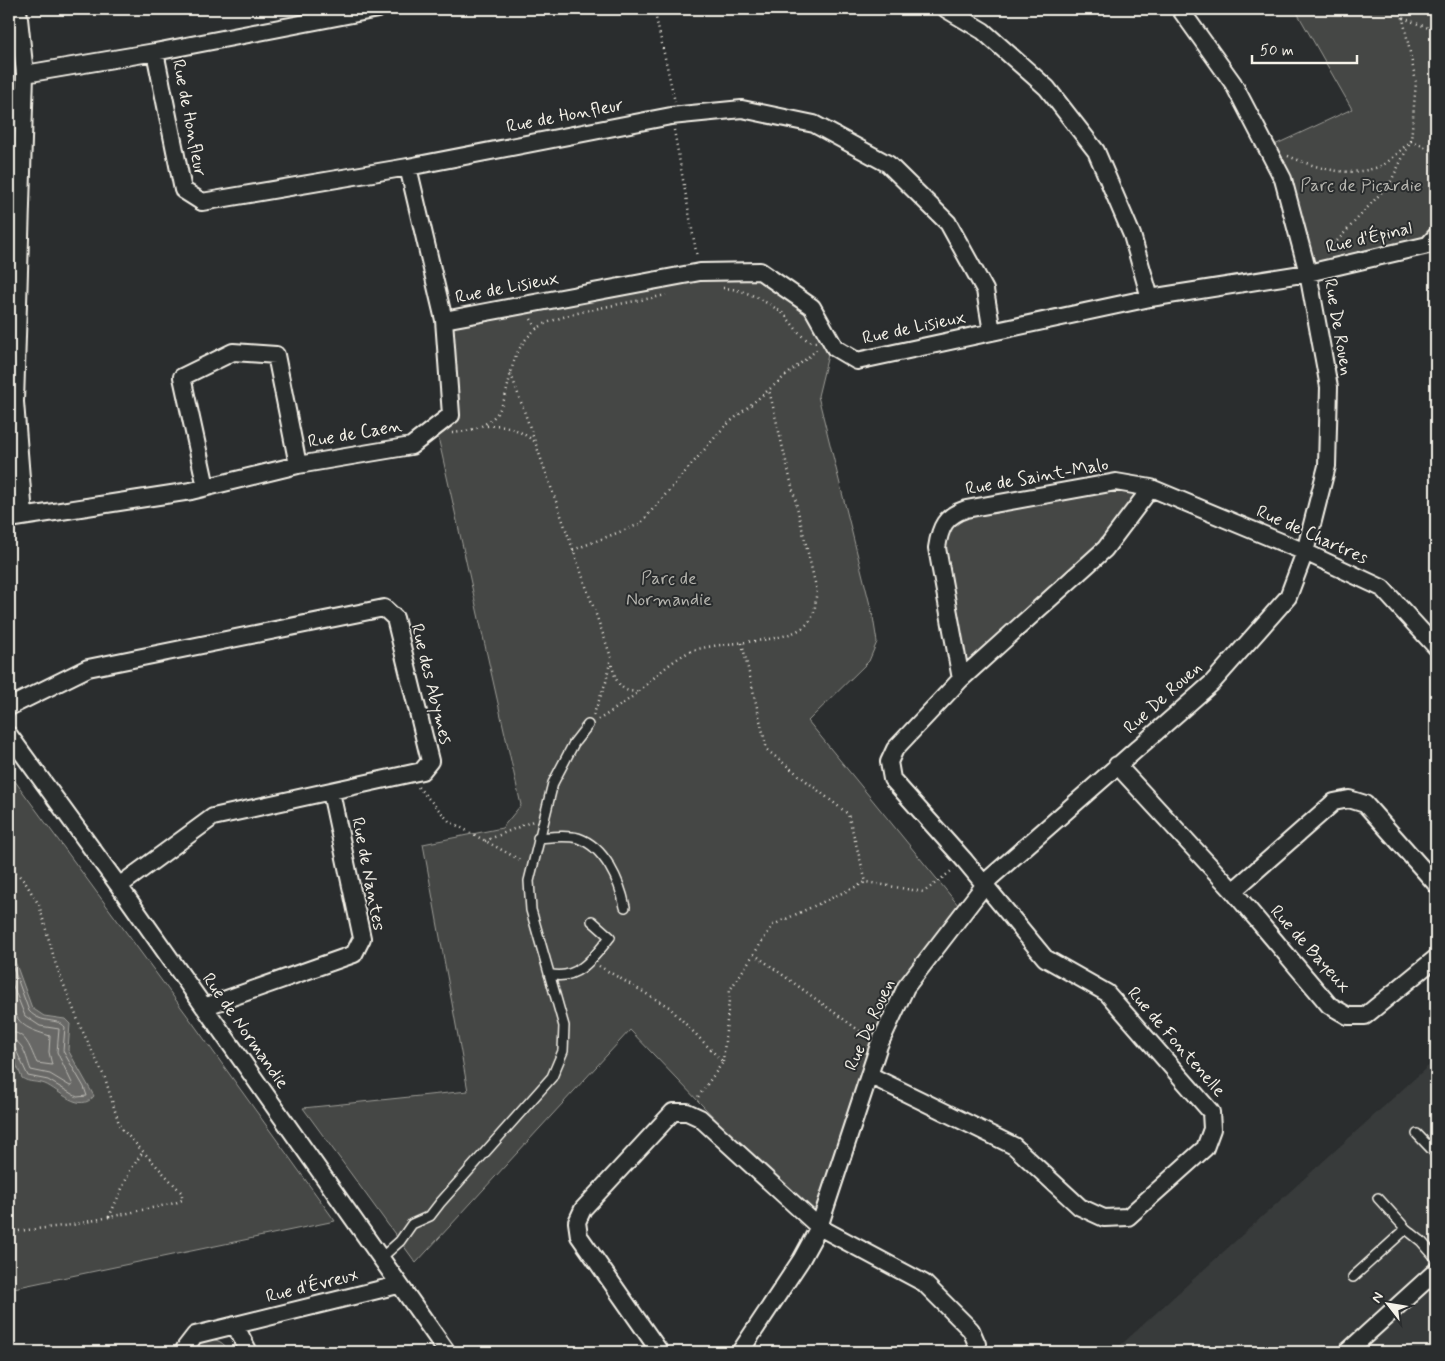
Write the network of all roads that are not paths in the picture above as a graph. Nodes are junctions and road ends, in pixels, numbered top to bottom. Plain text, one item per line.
1 (18, 9) edge
2 (378, 9) edge
3 (946, 9) edge
4 (1180, 9) edge
5 (155, 52) junction
6 (25, 74) junction
7 (408, 167) junction
8 (1436, 236) edge
9 (1308, 273) junction
10 (1150, 298) junction
11 (444, 320) junction
12 (992, 332) junction
13 (298, 465) junction
14 (206, 488) junction
15 (1151, 488) junction
16 (16, 518) edge
17 (1305, 552) junction
18 (1436, 647) edge
19 (961, 678) junction
20 (9, 707) edge
21 (588, 726) road end
22 (9, 735) edge
23 (1118, 765) junction
24 (331, 792) junction
25 (538, 838) junction
26 (985, 884) junction
27 (1436, 884) edge
28 (119, 886) junction
29 (1232, 891) junction
30 (625, 908) dead end
31 (592, 921) dead end
32 (1436, 958) edge
33 (549, 974) junction
34 (204, 1008) junction
35 (869, 1075) junction
36 (1417, 1134) dead end
37 (1436, 1154) edge
38 (1378, 1198) dead end
39 (819, 1227) junction
40 (1406, 1229) junction
41 (1436, 1258) edge
42 (380, 1259) junction
43 (1436, 1271) edge
44 (1353, 1277) dead end
45 (398, 1285) junction
46 (235, 1325) junction
47 (186, 1352) edge
48 (249, 1352) edge
49 (447, 1352) edge
50 (660, 1352) edge
51 (740, 1352) edge
52 (975, 1352) edge
53 (1347, 1352) edge

1 - 6 street
2 - 5 street
3 - 10 street
4 - 9 street, Rue De Rouen
5 - 6 street
5 - 7 street, Rue de Honfleur
6 - 16 street
7 - 11 street, Rue de Caen
7 - 12 street, Rue de Honfleur
8 - 9 street, Rue d'Épinal
9 - 10 street, Rue de Lisieux
9 - 17 street, Rue De Rouen
10 - 12 street, Rue de Lisieux
11 - 12 street, Rue de Lisieux
11 - 13 street, Rue de Caen
13 - 14 street, Rue de Caen
13 - 14 street
14 - 16 street, Rue de Caen
15 - 17 street, Rue de Chartres
15 - 19 street
15 - 19 street, Rue de Saint-Malo
17 - 18 street, Rue de Chartres
17 - 23 street, Rue De Rouen
19 - 26 street
20 - 24 street, Rue des Abymes
21 - 25 lane
22 - 28 street, Rue de Normandie
23 - 26 street, Rue De Rouen
23 - 29 street, Rue de Bayeux
24 - 28 street, Rue des Abymes
24 - 34 street, Rue de Nantes
25 - 30 lane
25 - 33 lane
26 - 35 street, Rue De Rouen
26 - 35 street, Rue de Fontenelle
27 - 29 street
28 - 34 street, Rue de Normandie
29 - 32 street, Rue de Bayeux
31 - 33 lane
33 - 42 lane
34 - 42 street, Rue de Normandie
35 - 39 street, Rue De Rouen
36 - 37 lane
38 - 40 lane
39 - 50 street
39 - 51 street, Rue De Rouen
39 - 52 street
40 - 41 lane
40 - 44 lane
42 - 45 street, Rue de Normandie
43 - 53 street
45 - 46 street, Rue d'Évreux
45 - 49 street, Rue de Normandie
46 - 47 street, Rue d'Évreux
46 - 48 street

